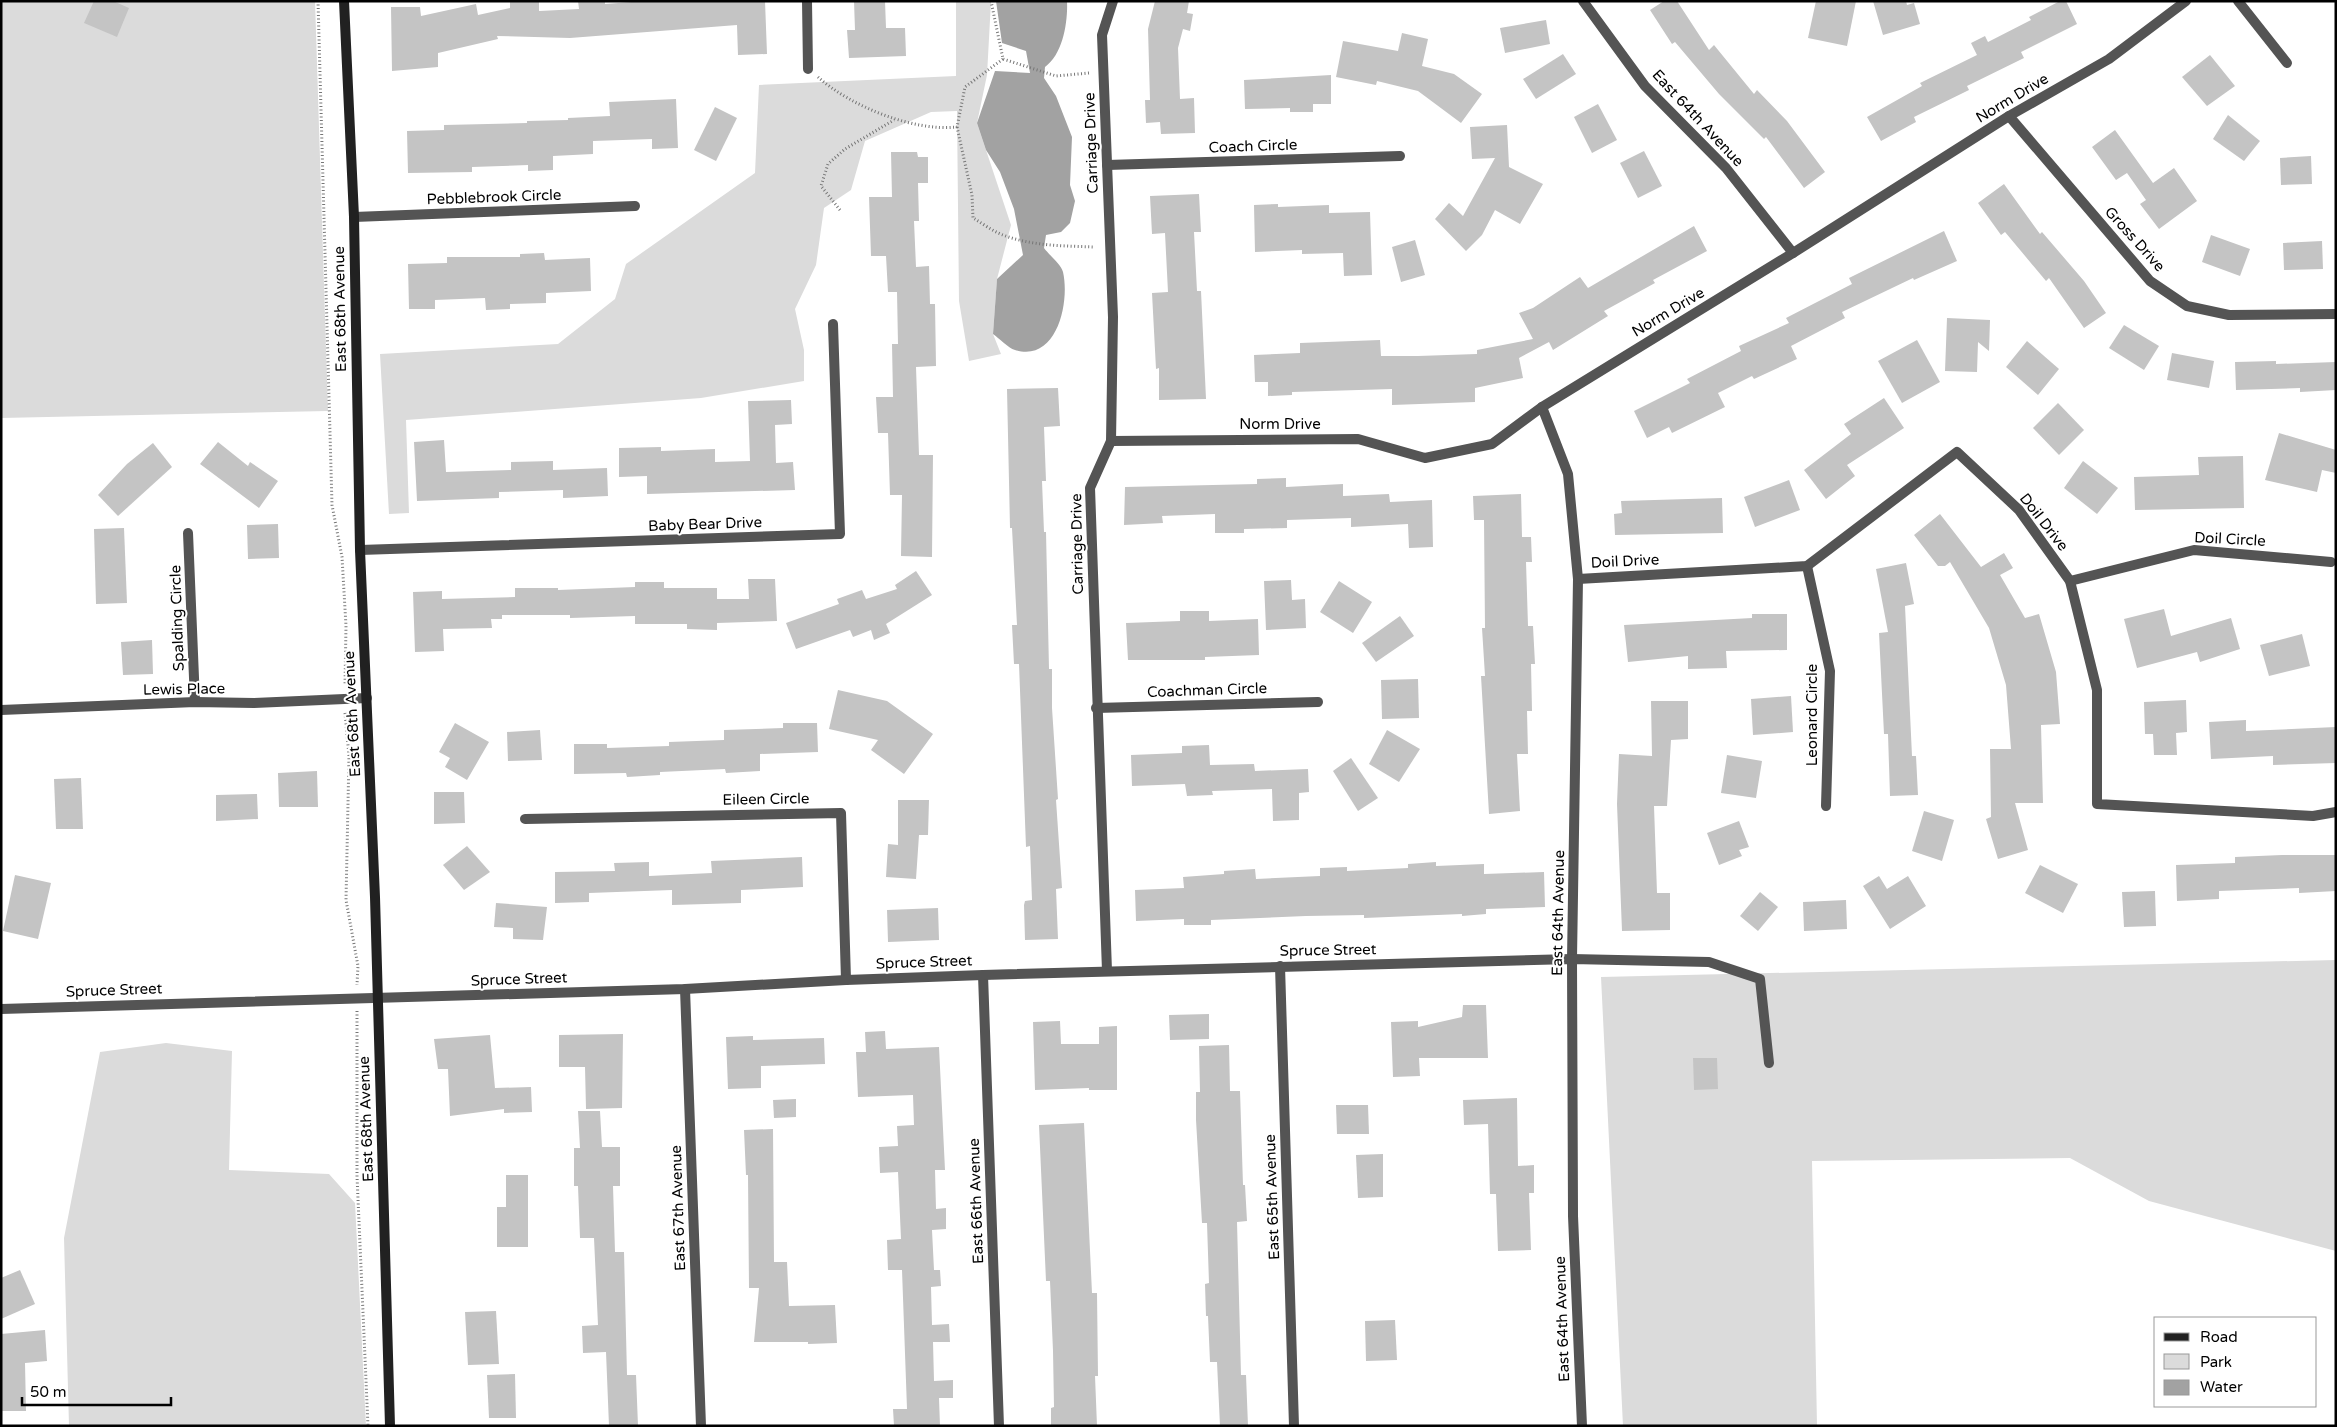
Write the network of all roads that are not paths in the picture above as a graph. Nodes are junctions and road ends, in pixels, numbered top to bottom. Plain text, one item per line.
1 (344, 1) edge
2 (807, 1) edge
3 (1112, 1) edge
4 (1583, 1) edge
5 (2186, 1) edge
6 (2238, 1) edge
7 (2287, 63) dead end
8 (808, 69) road end
9 (2009, 116) junction
10 (1400, 156) dead end
11 (1107, 165) junction
12 (635, 206) dead end
13 (354, 217) junction
14 (1793, 253) junction
15 (2336, 314) edge
16 (833, 324) dead end
17 (1542, 407) junction
18 (1111, 440) junction
19 (188, 533) dead end
20 (360, 550) junction
21 (2331, 562) dead end
22 (1807, 566) junction
23 (1578, 579) junction
24 (2070, 582) junction
25 (367, 698) junction
26 (195, 702) junction
27 (1318, 702) dead end
28 (1096, 708) junction
29 (1, 710) edge
30 (1826, 806) dead end
31 (2336, 812) edge
32 (525, 819) dead end
33 (1572, 959) junction
34 (1280, 966) junction
35 (1107, 972) junction
36 (983, 975) junction
37 (846, 980) junction
38 (684, 989) junction
39 (377, 998) junction
40 (1, 1009) edge
41 (1769, 1063) dead end
42 (390, 1426) edge
43 (701, 1426) edge
44 (999, 1426) edge
45 (1294, 1426) edge
46 (1582, 1426) edge

1 - 13 street, East 68th Avenue
2 - 8 street
3 - 11 street, Carriage Drive
4 - 14 street, East 64th Avenue
5 - 9 street, Norm Drive
6 - 7 street
9 - 14 street, Norm Drive
9 - 15 street, Gross Drive
10 - 11 street, Coach Circle
11 - 18 street, Carriage Drive
12 - 13 street, Pebblebrook Circle
13 - 20 street, East 68th Avenue
14 - 17 street, Norm Drive
16 - 20 street, Baby Bear Drive
17 - 18 street, Norm Drive
17 - 23 street, East 64th Avenue
18 - 28 street, Carriage Drive
19 - 26 street, Spalding Circle
20 - 25 street, East 68th Avenue
21 - 24 street, Doil Circle
22 - 23 street, Doil Drive
22 - 24 street, Doil Drive
22 - 30 street, Leonard Circle
23 - 33 street, East 64th Avenue
24 - 31 street, Doil Drive
25 - 26 street, Lewis Place
25 - 39 street, East 68th Avenue
26 - 29 street, Lewis Place
27 - 28 street, Coachman Circle
28 - 35 street, Carriage Drive
32 - 37 street, Eileen Circle
33 - 34 street, Spruce Street
33 - 41 street, Spruce Street
33 - 46 street, East 64th Avenue
34 - 35 street, Spruce Street
34 - 45 street, East 65th Avenue
35 - 36 street, Spruce Street
36 - 37 street, Spruce Street
36 - 44 street, East 66th Avenue
37 - 38 street, Spruce Street
38 - 39 street, Spruce Street
38 - 43 street, East 67th Avenue
39 - 40 street, Spruce Street
39 - 42 street, East 68th Avenue

